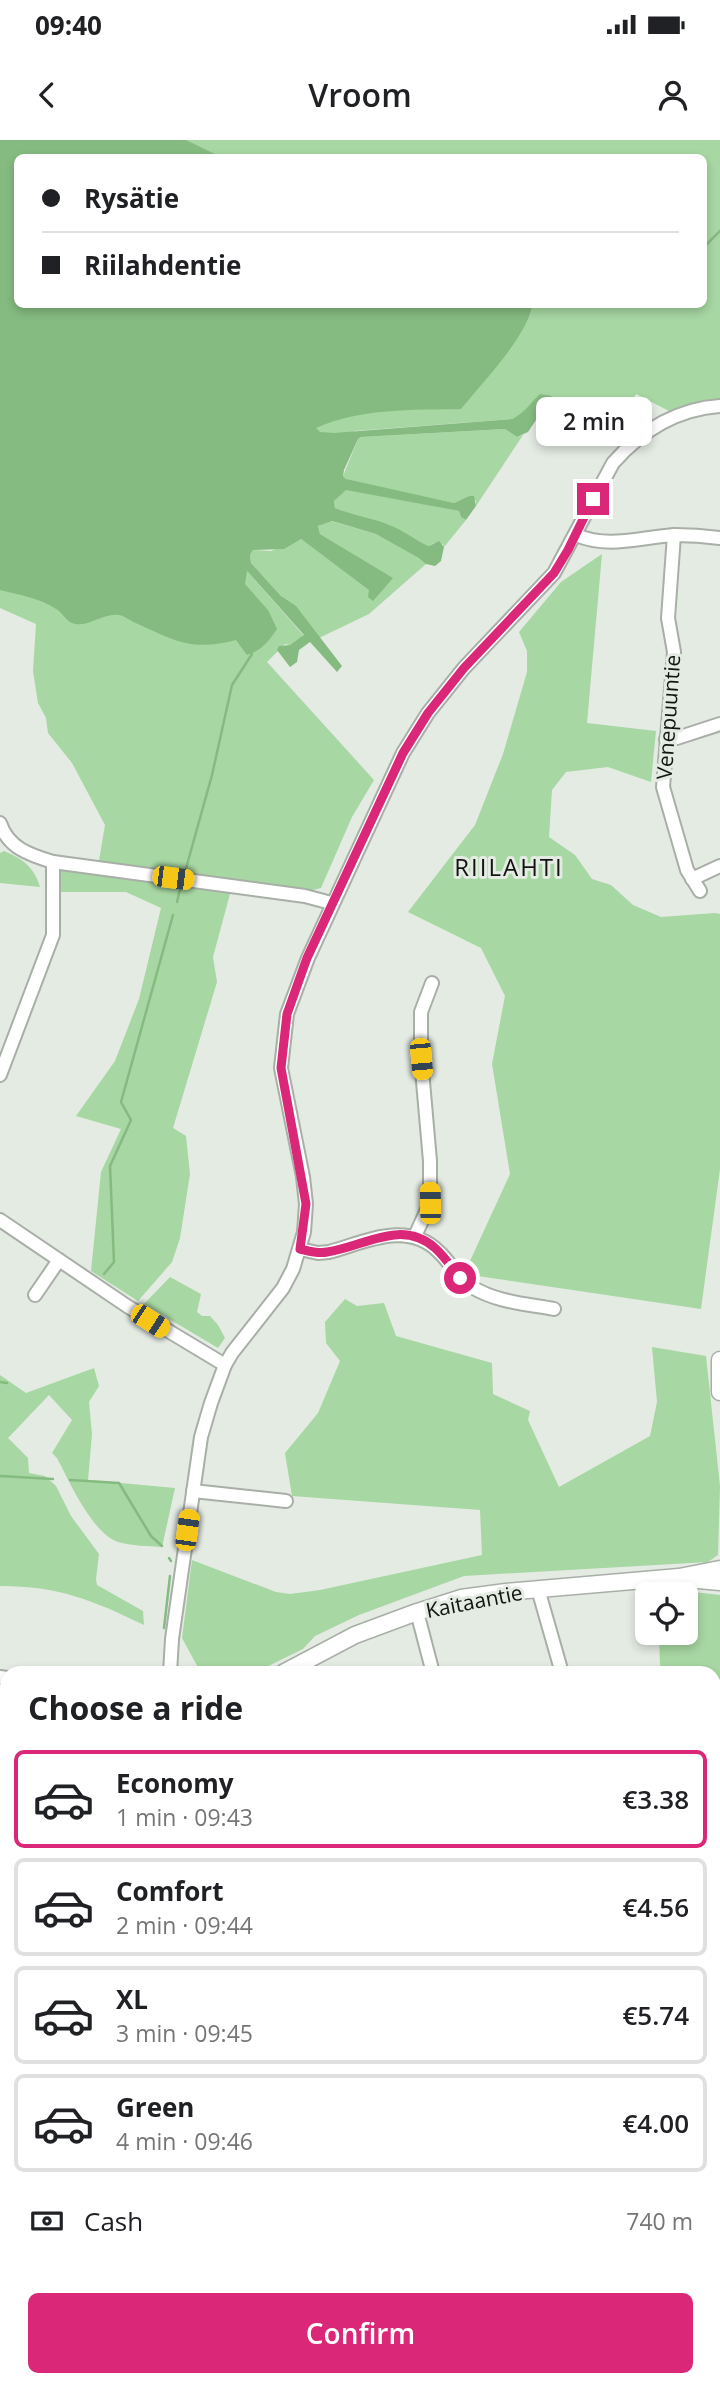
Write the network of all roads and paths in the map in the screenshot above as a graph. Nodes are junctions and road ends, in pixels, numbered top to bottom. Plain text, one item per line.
1 (720, 406) edge
2 (576, 535) junction
3 (674, 536) junction
4 (720, 538) edge
5 (720, 724) edge
6 (666, 738) junction
7 (0, 823) edge
8 (53, 862) junction
9 (720, 866) edge
10 (692, 879) junction
11 (700, 891) dead end
12 (331, 903) junction
13 (432, 983) dead end
14 (0, 1075) edge
15 (0, 1220) edge
16 (415, 1236) junction
17 (300, 1249) junction
18 (59, 1260) junction
19 (35, 1295) dead end
20 (554, 1309) dead end
21 (720, 1360) edge
22 (225, 1365) junction
23 (720, 1392) edge
24 (192, 1491) junction
25 (286, 1501) dead end
26 (720, 1569) edge
27 (679, 1577) junction
28 (720, 1582) edge
29 (538, 1589) junction
30 (417, 1612) junction
31 (170, 1666) edge
32 (296, 1666) edge
33 (431, 1666) edge
34 (560, 1666) edge

1 - 2 street
2 - 3 street
2 - 12 street
3 - 4 street
3 - 6 street, Venepuuntie
5 - 6 street
6 - 10 street, Venepuuntie
7 - 8 street
8 - 12 street
8 - 14 street
9 - 10 street
10 - 11 street, Venepuuntie
12 - 17 street
13 - 16 street
15 - 18 street
16 - 17 street
16 - 20 street
17 - 22 street
18 - 19 street
18 - 22 street
21 - 23 main road
22 - 24 street
24 - 25 street
24 - 31 street
26 - 27 main road, Kaitaantie
27 - 28 main road, Kaitaantie
27 - 29 main road, Kaitaantie
29 - 30 main road, Kaitaantie
29 - 34 street
30 - 32 main road, Kaitaantie
30 - 33 street

